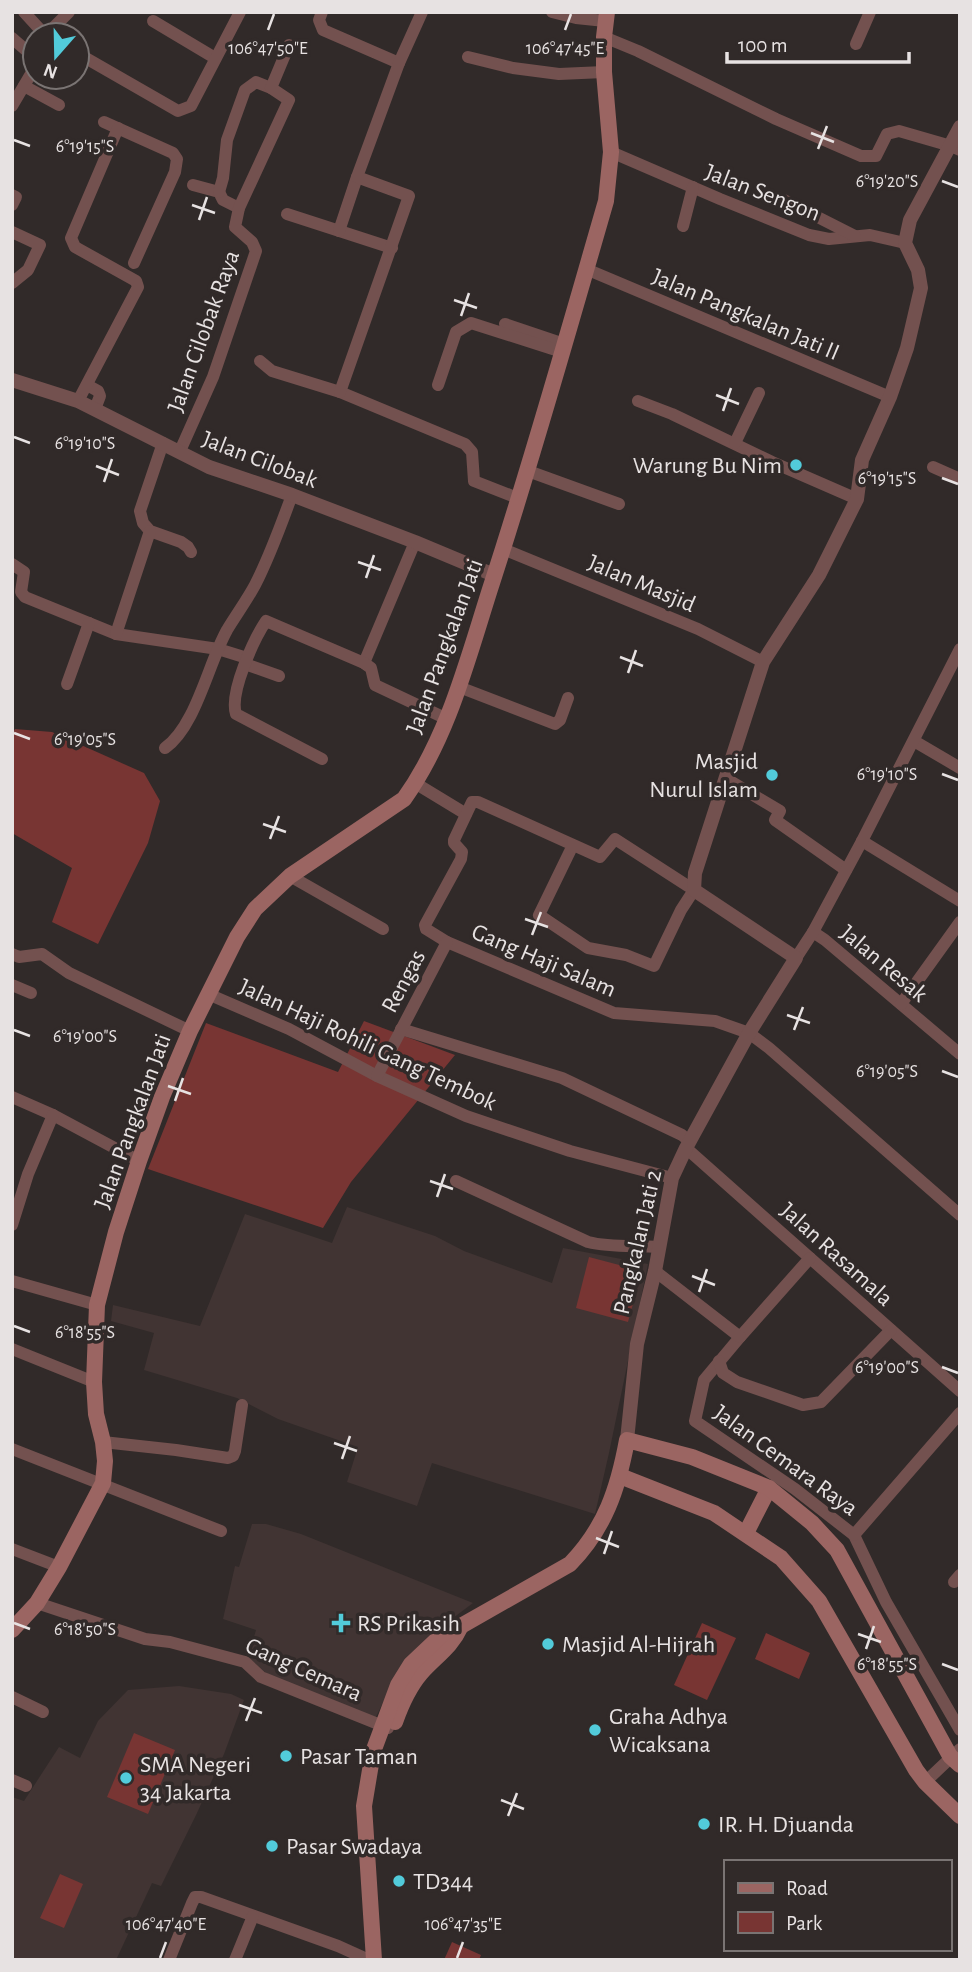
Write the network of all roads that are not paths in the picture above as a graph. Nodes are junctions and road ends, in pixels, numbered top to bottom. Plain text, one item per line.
1 (240, 12) edge
2 (322, 12) edge
3 (422, 12) edge
4 (552, 12) edge
5 (870, 12) edge
6 (153, 21) dead end
7 (605, 23) edge
8 (856, 44) dead end
9 (289, 45) dead end
10 (468, 57) dead end
11 (215, 58) junction
12 (91, 61) edge
13 (399, 63) junction
14 (604, 72) junction
15 (271, 88) junction
16 (33, 91) edge
17 (59, 105) dead end
18 (104, 122) dead end
19 (960, 127) edge
20 (118, 128) junction
21 (955, 148) edge
22 (611, 152) junction
23 (357, 177) junction
24 (193, 185) dead end
25 (693, 187) junction
26 (219, 192) junction
27 (12, 195) edge
28 (783, 200) dead end
29 (12, 205) edge
30 (239, 208) junction
31 (287, 214) dead end
32 (683, 226) dead end
33 (340, 231) junction
34 (12, 232) edge
35 (855, 237) junction
36 (905, 243) junction
37 (392, 248) junction
38 (134, 263) junction
39 (586, 269) junction
40 (121, 271) junction
41 (136, 281) junction
42 (12, 283) edge
43 (505, 324) dead end
44 (563, 348) junction
45 (260, 361) dead end
46 (12, 380) edge
47 (87, 384) junction
48 (438, 385) dead end
49 (340, 392) junction
50 (759, 393) dead end
51 (890, 397) junction
52 (78, 401) junction
53 (638, 401) dead end
54 (95, 409) junction
55 (163, 443) junction
56 (735, 443) junction
57 (180, 451) junction
58 (933, 467) dead end
59 (528, 471) junction
60 (960, 479) edge
61 (292, 495) junction
62 (520, 499) junction
63 (857, 499) junction
64 (619, 503) dead end
65 (150, 531) junction
66 (415, 542) junction
67 (503, 548) junction
68 (191, 552) dead end
69 (12, 564) edge
70 (494, 575) junction
71 (89, 623) junction
72 (116, 634) junction
73 (218, 649) junction
74 (960, 649) edge
75 (246, 661) junction
76 (764, 662) junction
77 (364, 663) junction
78 (279, 676) dead end
79 (67, 684) dead end
80 (459, 687) junction
81 (568, 698) dead end
82 (447, 719) junction
83 (914, 741) junction
84 (164, 748) dead end
85 (322, 759) dead end
86 (960, 768) edge
87 (725, 778) junction
88 (415, 783) junction
89 (466, 814) junction
90 (862, 841) junction
91 (573, 845) junction
92 (846, 870) junction
93 (290, 876) junction
94 (694, 890) junction
95 (960, 901) edge
96 (960, 922) edge
97 (383, 929) dead end
98 (813, 932) junction
99 (447, 942) junction
100 (12, 954) edge
101 (796, 958) junction
102 (12, 985) edge
103 (31, 993) dead end
104 (208, 994) junction
105 (901, 1004) junction
106 (401, 1029) junction
107 (190, 1031) junction
108 (749, 1033) junction
109 (960, 1054) edge
110 (377, 1076) junction
111 (12, 1097) edge
112 (53, 1115) junction
113 (688, 1144) junction
114 (139, 1161) junction
115 (672, 1178) junction
116 (456, 1181) dead end
117 (960, 1214) edge
118 (12, 1225) edge
119 (659, 1247) junction
120 (810, 1258) junction
121 (655, 1271) junction
122 (12, 1281) edge
123 (97, 1305) junction
124 (891, 1330) junction
125 (740, 1337) junction
126 (12, 1349) edge
127 (719, 1361) junction
128 (94, 1382) junction
129 (960, 1391) edge
130 (242, 1405) dead end
131 (960, 1413) edge
132 (627, 1440) junction
133 (103, 1442) junction
134 (12, 1449) edge
135 (620, 1476) junction
136 (98, 1481) junction
137 (769, 1488) junction
138 (221, 1531) dead end
139 (746, 1533) junction
140 (854, 1535) junction
141 (12, 1549) edge
142 (48, 1563) junction
143 (37, 1603) junction
144 (12, 1630) edge
145 (12, 1697) edge
146 (43, 1712) dead end
147 (387, 1727) junction
148 (960, 1730) edge
149 (956, 1756) edge
150 (12, 1780) edge
151 (925, 1782) junction
152 (26, 1786) dead end
153 (960, 1816) edge
154 (253, 1916) junction
155 (169, 1960) edge
156 (235, 1960) edge
157 (372, 1960) edge
158 (382, 1960) edge

1 - 11 street
2 - 13 street
3 - 13 street
4 - 7 street
5 - 8 street
6 - 11 street
7 - 14 main road, Jalan Pangkalan Jati
7 - 21 street
9 - 15 street
10 - 14 street
11 - 12 street
13 - 23 street
14 - 22 main road, Jalan Pangkalan Jati
15 - 26 street
15 - 30 street
16 - 17 street
18 - 20 street
19 - 21 street
20 - 38 street
20 - 40 street
21 - 36 street
22 - 25 street, Jalan Sengon
22 - 39 main road, Jalan Pangkalan Jati
23 - 33 street
23 - 37 street
24 - 26 street
25 - 32 street
25 - 35 street, Jalan Sengon
26 - 30 street
27 - 29 street
28 - 35 street
30 - 57 street, Jalan Cilobak Raya
31 - 33 street
33 - 37 street
34 - 42 street
35 - 36 street, Jalan Sengon
36 - 51 street
37 - 49 street
38 - 40 street
38 - 41 street
39 - 44 main road, Jalan Pangkalan Jati
39 - 51 street, Jalan Pangkalan Jati II
40 - 41 street
41 - 47 street
43 - 44 street
44 - 48 street
44 - 59 main road, Jalan Pangkalan Jati
45 - 49 street
46 - 52 street, Jalan Cilobak
47 - 52 street
47 - 54 street
49 - 62 street
50 - 56 street
51 - 63 street
52 - 54 street, Jalan Cilobak
53 - 56 street
54 - 55 street, Jalan Cilobak
55 - 57 street, Jalan Cilobak
55 - 65 street
56 - 63 street
57 - 61 street, Jalan Cilobak
58 - 60 street
59 - 62 main road, Jalan Pangkalan Jati
59 - 64 street
61 - 66 street, Jalan Cilobak
61 - 73 street
62 - 67 main road, Jalan Pangkalan Jati
63 - 76 street
65 - 68 street
65 - 72 street
66 - 70 street, Jalan Cilobak
66 - 77 street
67 - 70 main road, Jalan Pangkalan Jati
67 - 76 street, Jalan Masjid
69 - 71 street
70 - 80 main road, Jalan Pangkalan Jati
71 - 72 street
71 - 79 street
72 - 73 street
73 - 75 street
73 - 84 street
74 - 83 street
75 - 77 street
75 - 78 street
75 - 85 street
76 - 87 street
77 - 82 street
80 - 81 street
80 - 82 main road, Jalan Pangkalan Jati
82 - 88 main road, Jalan Pangkalan Jati
83 - 86 street
83 - 90 street
87 - 92 street
87 - 94 street
88 - 89 street
88 - 93 main road, Jalan Pangkalan Jati
89 - 91 street
89 - 99 street
90 - 92 street
90 - 95 street
91 - 94 street
91 - 94 street
92 - 98 street
93 - 97 street
93 - 104 main road, Jalan Pangkalan Jati
94 - 101 street
96 - 105 street
98 - 101 street
98 - 105 street, Jalan Resak
99 - 106 street, Rengas
99 - 108 street, Gang Haji Salam
100 - 107 street
101 - 108 street, Pangkalan Jati 2
102 - 103 street
104 - 107 main road, Jalan Pangkalan Jati
104 - 110 street, Jalan Haji Rohili Gang Tembok
105 - 109 street, Jalan Resak
106 - 110 street, Rengas
106 - 113 street, Jalan Rasamala
107 - 114 main road, Jalan Pangkalan Jati
108 - 113 street, Pangkalan Jati 2
108 - 117 street, Gang Haji Salam
110 - 115 street, Jalan Haji Rohili Gang Tembok
111 - 112 street
112 - 114 street
112 - 118 street
113 - 115 street, Pangkalan Jati 2
113 - 120 street, Jalan Rasamala
114 - 123 main road, Jalan Pangkalan Jati
115 - 119 street, Pangkalan Jati 2
116 - 119 street
119 - 121 street, Pangkalan Jati 2
120 - 124 street, Jalan Rasamala
120 - 125 street, Jalan Cemara Raya
121 - 125 street
121 - 132 street, Pangkalan Jati 2
122 - 123 street
123 - 128 main road, Jalan Pangkalan Jati
124 - 127 street
124 - 129 street, Jalan Rasamala
125 - 127 street, Jalan Cemara Raya
126 - 128 street
127 - 140 street, Jalan Cemara Raya
128 - 133 main road, Jalan Pangkalan Jati
130 - 133 street
131 - 140 street
132 - 135 main road
132 - 137 main road
133 - 136 main road, Jalan Pangkalan Jati
134 - 136 street
135 - 139 main road
135 - 147 main road
136 - 138 street
136 - 142 main road, Jalan Pangkalan Jati
137 - 139 main road
137 - 149 main road
139 - 151 main road
140 - 148 street, Jalan Cemara Raya
141 - 142 street
142 - 143 main road, Jalan Pangkalan Jati
143 - 144 main road, Jalan Pangkalan Jati
143 - 147 street, Gang Cemara
145 - 146 street
147 - 157 main road
147 - 158 main road
149 - 151 street
150 - 152 street
151 - 153 main road
154 - 155 street
154 - 156 street
154 - 157 street

